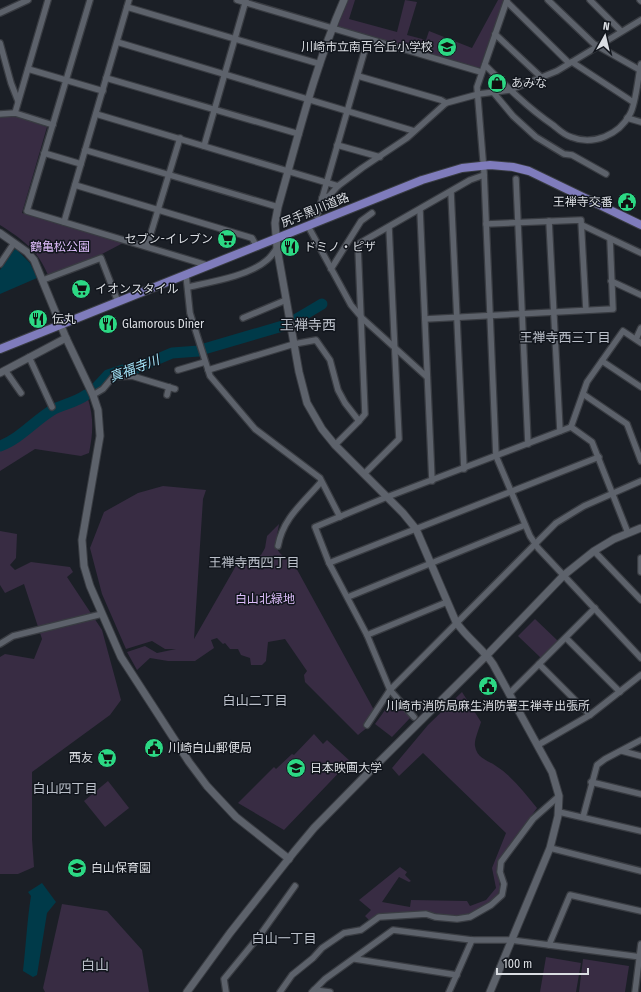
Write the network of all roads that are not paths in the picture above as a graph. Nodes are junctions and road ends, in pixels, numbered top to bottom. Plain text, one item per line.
1 (28, 0) edge
2 (48, 0) edge
3 (90, 0) edge
4 (129, 0) edge
5 (237, 0) edge
6 (344, 0) edge
7 (548, 0) edge
8 (590, 0) edge
9 (246, 1) edge
10 (507, 1) edge
11 (127, 7) junction
12 (0, 13) edge
13 (641, 20) edge
14 (332, 28) junction
15 (621, 31) junction
16 (496, 34) junction
17 (235, 39) junction
18 (368, 39) junction
19 (117, 42) junction
20 (0, 43) edge
21 (598, 46) junction
22 (571, 62) junction
23 (320, 64) junction
24 (485, 64) junction
25 (641, 64) edge
26 (28, 69) junction
27 (640, 70) junction
28 (481, 72) junction
29 (225, 74) junction
30 (358, 76) junction
31 (106, 78) junction
32 (541, 78) junction
33 (66, 80) junction
34 (510, 90) junction
35 (102, 91) junction
36 (492, 92) junction
37 (479, 94) junction
38 (309, 100) junction
39 (18, 101) junction
40 (633, 102) junction
41 (446, 103) junction
42 (214, 110) junction
43 (347, 111) junction
44 (15, 113) junction
45 (0, 114) edge
46 (96, 114) junction
47 (627, 118) junction
48 (641, 122) edge
49 (53, 125) junction
50 (414, 131) junction
51 (299, 134) junction
52 (180, 138) junction
53 (337, 145) junction
54 (204, 146) junction
55 (85, 150) junction
56 (44, 153) junction
57 (380, 157) junction
58 (81, 164) junction
59 (483, 166) junction
60 (289, 171) junction
61 (606, 174) dead end
62 (169, 175) junction
63 (484, 175) junction
64 (516, 179) dead end
65 (327, 182) junction
66 (75, 185) junction
67 (338, 186) junction
68 (451, 192) junction
69 (322, 198) junction
70 (278, 206) junction
71 (158, 210) junction
72 (420, 210) junction
73 (372, 213) dead end
74 (317, 216) dead end
75 (64, 222) junction
76 (549, 222) junction
77 (517, 223) junction
78 (486, 224) junction
79 (582, 225) junction
80 (641, 225) edge
81 (308, 226) junction
82 (389, 227) junction
83 (0, 233) edge
84 (276, 239) junction
85 (610, 239) junction
86 (14, 243) junction
87 (148, 246) junction
88 (257, 247) junction
89 (277, 248) junction
90 (641, 254) edge
91 (0, 264) edge
92 (210, 266) junction
93 (331, 269) junction
94 (186, 275) junction
95 (43, 280) junction
96 (611, 281) junction
97 (188, 286) junction
98 (641, 295) edge
99 (286, 300) junction
100 (118, 302) junction
101 (586, 310) junction
102 (553, 312) junction
103 (522, 314) junction
104 (489, 315) junction
105 (457, 317) junction
106 (243, 318) dead end
107 (362, 318) junction
108 (425, 319) junction
109 (61, 324) junction
110 (641, 328) edge
111 (66, 338) junction
112 (638, 341) edge
113 (294, 344) junction
114 (395, 348) junction
115 (0, 349) edge
116 (29, 357) junction
117 (602, 360) junction
118 (205, 362) junction
119 (178, 370) dead end
120 (208, 370) junction
121 (2, 371) edge
122 (427, 377) junction
123 (169, 387) junction
124 (641, 387) edge
125 (175, 389) dead end
126 (21, 393) dead end
127 (583, 394) junction
128 (93, 395) junction
129 (167, 395) dead end
130 (52, 407) dead end
131 (359, 421) junction
132 (571, 427) junction
133 (560, 431) junction
134 (528, 444) junction
135 (335, 445) junction
136 (496, 456) junction
137 (599, 457) junction
138 (641, 460) edge
139 (464, 469) junction
140 (364, 474) junction
141 (432, 481) junction
142 (641, 481) edge
143 (322, 482) junction
144 (511, 491) junction
145 (613, 494) junction
146 (387, 497) junction
147 (340, 517) junction
148 (525, 525) junction
149 (641, 528) edge
150 (416, 529) junction
151 (628, 533) junction
152 (535, 544) junction
153 (278, 546) dead end
154 (594, 551) junction
155 (641, 558) edge
156 (329, 563) junction
157 (432, 564) junction
158 (641, 572) edge
159 (564, 575) junction
160 (348, 597) junction
161 (641, 600) edge
162 (447, 602) junction
163 (595, 608) junction
164 (102, 614) junction
165 (456, 622) junction
166 (367, 634) junction
167 (566, 638) junction
168 (0, 644) edge
169 (487, 655) junction
170 (641, 658) edge
171 (539, 664) junction
172 (641, 675) edge
173 (390, 690) junction
174 (620, 692) junction
175 (509, 694) junction
176 (590, 715) junction
177 (414, 717) dead end
178 (367, 725) dead end
179 (641, 740) edge
180 (538, 745) junction
181 (622, 751) junction
182 (641, 756) edge
183 (591, 782) junction
184 (641, 794) edge
185 (559, 796) junction
186 (559, 812) junction
187 (583, 817) junction
188 (641, 830) edge
189 (550, 848) junction
190 (289, 858) junction
191 (641, 871) edge
192 (295, 886) dead end
193 (641, 911) edge
194 (472, 940) junction
195 (511, 940) junction
196 (641, 944) edge
197 (549, 945) junction
198 (640, 957) edge
199 (355, 959) junction
200 (457, 975) junction
201 (313, 991) edge
202 (187, 992) edge
203 (226, 992) edge
204 (280, 992) edge
205 (330, 992) edge
206 (449, 992) edge
207 (490, 992) edge
208 (637, 992) edge

1 - 12 street
2 - 26 street
3 - 33 street
4 - 11 street
5 - 9 street
6 - 14 street
7 - 21 street
8 - 15 street
9 - 14 street
9 - 17 street
10 - 16 street
10 - 22 street
11 - 17 street
11 - 19 street
13 - 15 street
14 - 18 street
14 - 23 street
15 - 21 street
16 - 24 street
16 - 32 street
17 - 23 street
17 - 29 street
18 - 28 street
18 - 30 street
19 - 29 street
19 - 31 street
20 - 39 street
21 - 22 street
21 - 27 street
22 - 32 street
22 - 40 street
23 - 38 street
24 - 28 street
24 - 34 street
25 - 27 street
26 - 33 street
26 - 39 street
27 - 40 street
28 - 37 street
29 - 38 street
29 - 42 street
30 - 41 street
30 - 43 street
31 - 35 street
31 - 42 street
32 - 34 street
33 - 35 street
33 - 49 street
34 - 36 street
34 - 47 street
35 - 46 street
36 - 37 street
36 - 61 street
37 - 41 street
37 - 59 street
38 - 43 street
38 - 51 street
39 - 44 street
40 - 47 street
41 - 50 street
42 - 51 street
42 - 54 street
43 - 50 street
43 - 53 street
44 - 45 street
44 - 49 street
46 - 52 street
46 - 55 street
47 - 48 street
49 - 56 street
50 - 57 street
51 - 60 street
52 - 54 street
52 - 62 street
53 - 57 street
53 - 65 street
54 - 60 street
55 - 58 street
55 - 62 street
56 - 58 street
56 - 75 street
57 - 67 street
58 - 66 street
59 - 63 street
59 - 80 main road, 尻手黒川道路
59 - 81 main road, 尻手黒川道路
60 - 65 street
60 - 70 street
62 - 70 street
62 - 71 street
63 - 68 street
63 - 78 street
64 - 77 street
65 - 67 street
65 - 69 street
66 - 71 street
66 - 75 street
67 - 69 street
68 - 72 street
68 - 105 street
69 - 74 street
70 - 84 street
71 - 87 street
71 - 88 street
72 - 82 street
72 - 108 street
73 - 93 street
75 - 87 street
76 - 77 street
76 - 79 street
76 - 102 street
77 - 78 street
77 - 103 street
78 - 104 street
79 - 85 street
79 - 101 street
81 - 84 main road, 尻手黒川道路
81 - 93 street
82 - 107 street
82 - 114 street
83 - 86 street
84 - 88 main road, 尻手黒川道路
84 - 89 street
85 - 90 street
85 - 96 street
86 - 91 street
86 - 95 street
87 - 92 street
88 - 92 main road, 尻手黒川道路
89 - 97 street
89 - 99 street
92 - 94 main road, 尻手黒川道路
93 - 107 street
94 - 97 street
94 - 100 main road, 尻手黒川道路
95 - 100 street
95 - 109 street
96 - 98 street
96 - 101 street
97 - 118 street
99 - 106 street
99 - 113 street
100 - 109 main road, 尻手黒川道路
101 - 102 street
102 - 103 street
102 - 133 street
103 - 104 street
103 - 134 street
104 - 105 street
104 - 136 street
105 - 108 street
105 - 139 street
107 - 114 street
107 - 131 street
108 - 122 street
109 - 111 street
109 - 115 main road, 尻手黒川道路
110 - 112 street
111 - 116 street
111 - 128 street
112 - 117 street
113 - 120 street
113 - 131 street
113 - 135 street
114 - 122 street
114 - 140 street
116 - 121 street
116 - 130 street
117 - 124 street
117 - 127 street
118 - 119 street
118 - 120 street
120 - 143 street
121 - 126 street
122 - 141 street
123 - 125 street
123 - 128 street
123 - 129 street
127 - 132 street
127 - 138 street
128 - 164 street
131 - 135 street
132 - 133 street
132 - 137 street
133 - 134 street
134 - 136 street
135 - 140 street
136 - 139 street
136 - 144 street
137 - 144 street
137 - 145 street
139 - 141 street
140 - 146 street
141 - 146 street
142 - 145 street
143 - 147 street
143 - 153 street
144 - 148 street
144 - 150 street
145 - 151 street
145 - 152 street
146 - 147 street
146 - 150 street
147 - 156 street
148 - 152 street
148 - 157 street
149 - 151 street
150 - 156 street
150 - 157 street
151 - 154 street
152 - 159 street
152 - 165 street
154 - 159 street
154 - 161 street
155 - 158 street
156 - 160 street
157 - 160 street
157 - 162 street
159 - 163 street
159 - 169 street
160 - 166 street
162 - 165 street
162 - 166 street
163 - 167 street
163 - 170 street
164 - 168 street
164 - 190 street
165 - 169 street
165 - 173 street
166 - 173 street
167 - 171 street
167 - 174 street
169 - 175 street
169 - 190 street
171 - 175 street
171 - 176 street
172 - 174 street
173 - 177 street
173 - 178 street
174 - 176 street
175 - 180 street
176 - 180 street
179 - 181 street
180 - 185 street
181 - 182 street
181 - 183 street
183 - 184 street
183 - 187 street
185 - 186 street
185 - 204 street
186 - 187 street
186 - 189 street
187 - 188 street
189 - 191 street
189 - 195 street
190 - 202 street
192 - 203 street
193 - 197 street
194 - 195 street
194 - 199 street
194 - 200 street
195 - 197 street
195 - 207 street
196 - 198 street
197 - 198 street
198 - 208 street
199 - 200 street
199 - 201 street
200 - 206 street
201 - 205 street

